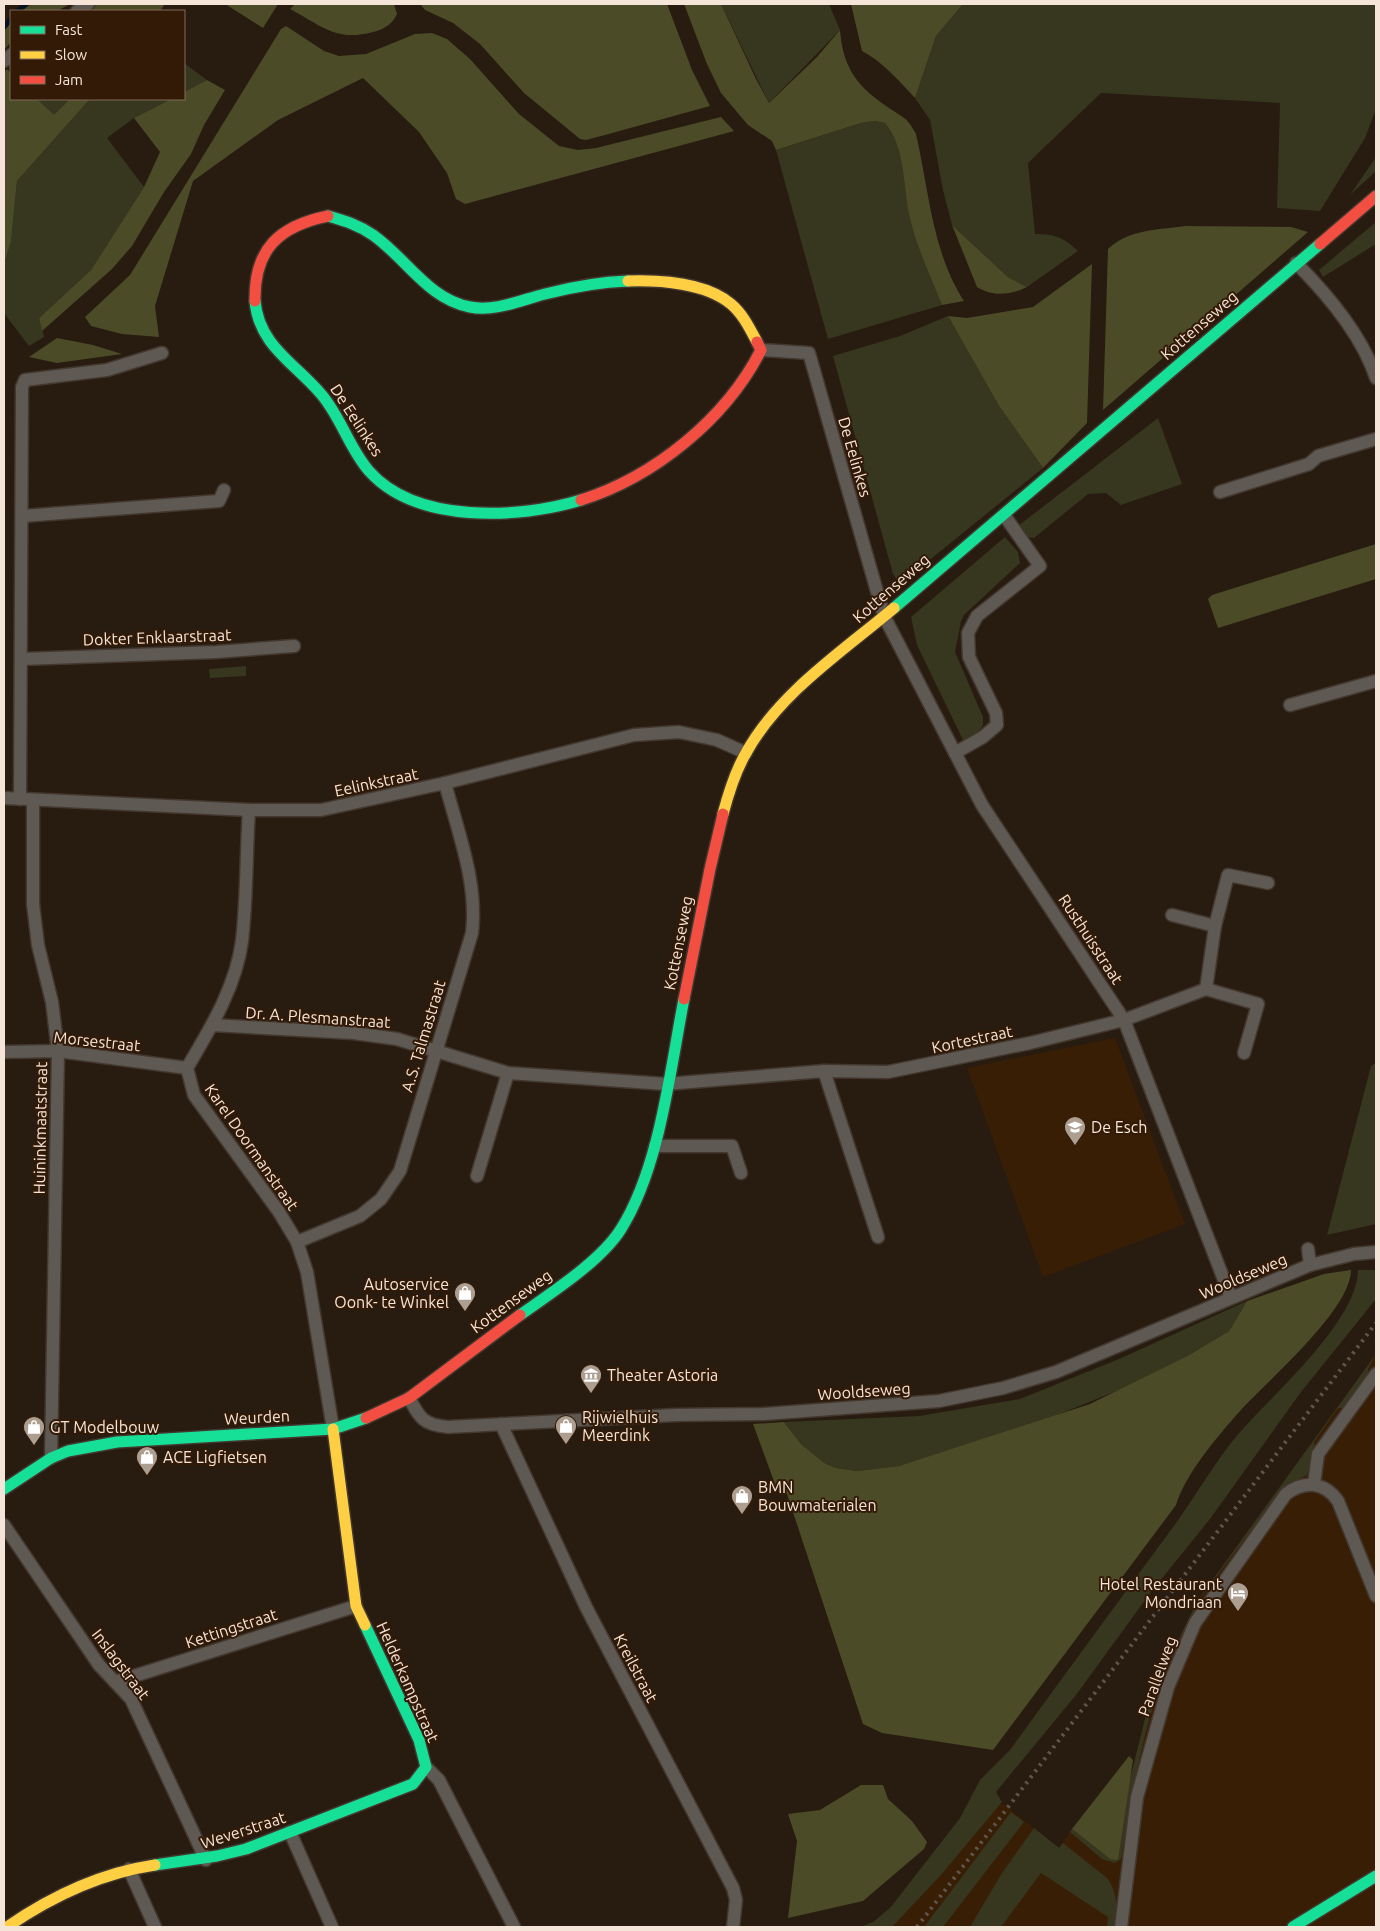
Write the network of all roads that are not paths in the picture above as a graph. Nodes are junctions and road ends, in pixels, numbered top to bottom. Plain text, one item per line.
1 (1376, 196) edge
2 (1296, 263) junction
3 (761, 350) junction
4 (162, 353) dead end
5 (1372, 353) edge
6 (1376, 378) edge
7 (1376, 439) edge
8 (224, 490) dead end
9 (1220, 492) dead end
10 (1004, 515) junction
11 (23, 516) junction
12 (884, 616) junction
13 (294, 646) dead end
14 (22, 659) junction
15 (1376, 681) edge
16 (1290, 705) dead end
17 (746, 753) junction
18 (955, 754) junction
19 (445, 783) junction
20 (4, 798) edge
21 (26, 800) junction
22 (249, 810) junction
23 (1268, 883) dead end
24 (1172, 915) dead end
25 (1215, 926) junction
26 (1206, 989) junction
27 (1124, 1020) junction
28 (212, 1025) junction
29 (58, 1051) junction
30 (4, 1052) edge
31 (436, 1052) junction
32 (1244, 1053) dead end
33 (187, 1068) junction
34 (824, 1071) junction
35 (508, 1073) junction
36 (666, 1084) junction
37 (655, 1146) junction
38 (741, 1173) dead end
39 (477, 1176) dead end
40 (878, 1237) dead end
41 (296, 1242) junction
42 (1308, 1249) dead end
43 (1376, 1252) edge
44 (1310, 1265) junction
45 (1231, 1298) junction
46 (1376, 1374) edge
47 (408, 1398) junction
48 (501, 1424) junction
49 (333, 1429) junction
50 (51, 1458) junction
51 (1314, 1484) junction
52 (4, 1489) edge
53 (4, 1525) edge
54 (1376, 1596) edge
55 (356, 1606) junction
56 (115, 1682) junction
57 (426, 1767) junction
58 (290, 1832) junction
59 (206, 1860) junction
60 (129, 1869) junction
61 (1376, 1876) edge
62 (7, 1927) edge
63 (155, 1927) edge
64 (332, 1927) edge
65 (514, 1927) edge
66 (733, 1927) edge
67 (1120, 1927) edge
68 (1293, 1927) edge

1 - 2 street, Kottenseweg
2 - 5 street
2 - 10 street, Kottenseweg
3 - 3 street, De Eelinkes
3 - 12 street, De Eelinkes
4 - 11 street, Huininkmaatstraat
5 - 6 street
7 - 9 street
8 - 11 street
10 - 12 street, Kottenseweg
10 - 18 street
11 - 14 street, Huininkmaatstraat
12 - 17 street, Kottenseweg
12 - 18 street, Rusthuisstraat
13 - 14 street, Dokter Enklaarstraat
14 - 21 street, Huininkmaatstraat
15 - 16 street
17 - 19 street, Eelinkstraat
17 - 36 street, Kottenseweg
18 - 27 street, Rusthuisstraat
19 - 22 street, Eelinkstraat
19 - 31 street, A.S. Talmastraat
20 - 21 street, Eelinkstraat
21 - 22 street, Eelinkstraat
21 - 29 street, Huininkmaatstraat
22 - 28 street
23 - 25 street
24 - 25 street
25 - 26 street
26 - 27 street, Kortestraat
26 - 32 street
27 - 34 street, Kortestraat
27 - 45 street, Rusthuisstraat
28 - 31 street, Dr. A. Plesmanstraat
28 - 33 street
29 - 30 street, Morsestraat
29 - 33 street, Morsestraat
29 - 50 street, Huininkmaatstraat
31 - 35 street, Dr. A. Plesmanstraat
31 - 41 street, A.S. Talmastraat
33 - 41 street, Karel Doormanstraat
34 - 36 street, Kortestraat
34 - 40 street
35 - 36 street, Dr. A. Plesmanstraat
35 - 39 street
36 - 37 street, Kottenseweg
37 - 38 street
37 - 47 street, Kottenseweg
41 - 49 street
42 - 44 street, Wooldseweg
43 - 44 street, Wooldseweg
44 - 45 street, Wooldseweg
45 - 48 street, Wooldseweg
46 - 51 street
47 - 48 street, Wooldseweg
47 - 49 street, Kottenseweg
48 - 66 street, Kreilstraat
49 - 50 street, Weurden
49 - 55 street, Helderkampstraat
50 - 52 street, Weurden
51 - 54 street
51 - 67 street, Parallelweg
53 - 56 street, Inslagstraat
55 - 56 street, Kettingstraat
55 - 57 street, Helderkampstraat
56 - 59 street, Inslagstraat
57 - 58 street, Weverstraat
57 - 65 street, Helderkampstraat
58 - 59 street, Weverstraat
58 - 64 street
59 - 60 street, Weverstraat
60 - 62 street, Weverstraat
60 - 63 street
61 - 68 street

